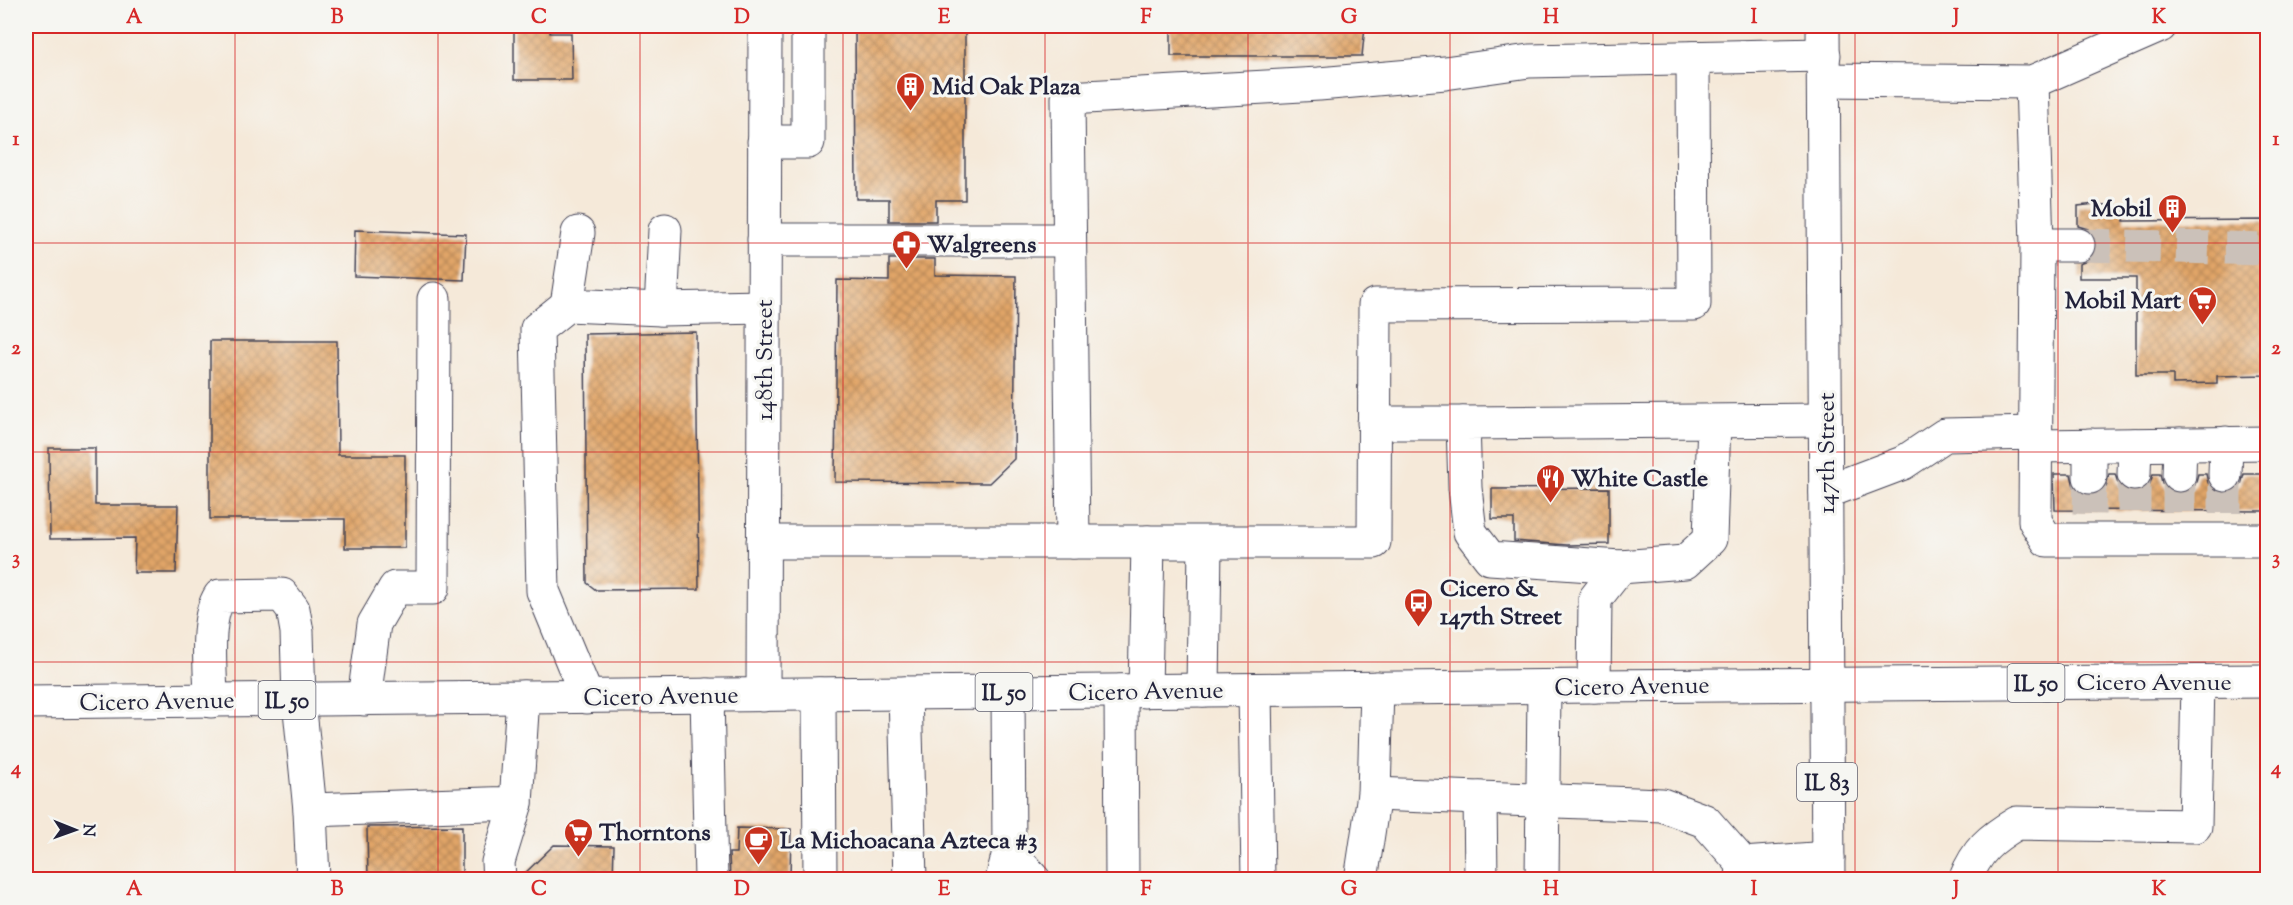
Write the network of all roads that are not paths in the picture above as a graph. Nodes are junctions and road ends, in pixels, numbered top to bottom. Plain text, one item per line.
1 (765, 26) edge
2 (808, 26) edge
3 (2160, 26) edge
4 (1824, 53) edge
5 (1693, 58) junction
6 (2032, 82) junction
7 (764, 142) junction
8 (664, 230) dead end
9 (578, 233) dead end
10 (764, 240) junction
11 (1069, 240) junction
12 (2037, 244) junction
13 (2079, 245) tunnel mouth
14 (434, 299) dead end
15 (567, 305) junction
16 (764, 307) junction
17 (662, 309) junction
18 (1825, 420) junction
19 (1714, 421) junction
20 (1374, 423) junction
21 (1463, 433) junction
22 (2036, 440) junction
23 (2268, 443) edge
24 (1826, 492) junction
25 (2268, 540) edge
26 (763, 542) junction
27 (1073, 542) junction
28 (1148, 542) junction
29 (1205, 543) junction
30 (1610, 566) junction
31 (2268, 681) edge
32 (2198, 682) junction
33 (1827, 684) junction
34 (1594, 686) junction
35 (1544, 687) junction
36 (1377, 688) junction
37 (1203, 690) junction
38 (1255, 690) junction
39 (1133, 691) junction
40 (1008, 692) junction
41 (905, 693) junction
42 (819, 694) junction
43 (707, 695) junction
44 (763, 695) junction
45 (523, 697) junction
46 (587, 697) junction
47 (364, 699) junction
48 (299, 700) junction
49 (211, 701) junction
50 (26, 702) edge
51 (1480, 798) junction
52 (1542, 801) junction
53 (516, 803) junction
54 (1372, 809) junction
55 (310, 810) junction
56 (1006, 866) edge
57 (1828, 869) edge
58 (1742, 872) edge
59 (313, 879) edge
60 (499, 879) edge
61 (711, 879) edge
62 (820, 879) edge
63 (910, 879) edge
64 (1034, 879) edge
65 (1122, 879) edge
66 (1258, 879) edge
67 (1361, 879) edge
68 (1381, 879) edge
69 (1481, 879) edge
70 (1542, 879) edge
71 (1965, 879) edge

1 - 7 main road, 148th Street
2 - 7 main road
3 - 6 main road
4 - 5 main road
4 - 6 main road
4 - 18 main road, 147th Street
5 - 11 main road
5 - 20 main road
6 - 12 main road
7 - 10 main road, 148th Street
8 - 17 main road
9 - 15 main road
10 - 11 main road
10 - 16 main road, 148th Street
11 - 27 main road
12 - 13 main road
12 - 22 main road
14 - 47 main road
15 - 17 main road
15 - 46 main road
16 - 17 main road
16 - 26 main road, 148th Street
18 - 19 main road
18 - 24 main road, 147th Street
19 - 21 main road
19 - 30 main road
20 - 21 main road
20 - 29 main road
21 - 30 main road
22 - 23 main road
22 - 24 main road
22 - 25 main road
24 - 33 main road, 147th Street
26 - 27 main road
26 - 44 main road, 148th Street
27 - 28 main road
28 - 29 main road
28 - 39 main road
29 - 37 main road
30 - 34 main road
31 - 32 main road, Cicero Avenue / IL 50
32 - 33 main road, Cicero Avenue / IL 50
32 - 71 main road
33 - 34 main road, Cicero Avenue / IL 50
33 - 57 main road, 147th Street / IL 83
34 - 35 main road, Cicero Avenue / IL 50
35 - 36 main road, Cicero Avenue / IL 50
35 - 52 main road
36 - 38 main road, Cicero Avenue / IL 50
36 - 54 main road
37 - 38 main road, Cicero Avenue / IL 50
37 - 39 main road, Cicero Avenue / IL 50
38 - 66 main road
39 - 40 main road, Cicero Avenue / IL 50
39 - 65 main road
40 - 41 main road, Cicero Avenue / IL 50
40 - 56 main road
41 - 42 main road, Cicero Avenue / IL 50
41 - 63 main road
42 - 44 main road, Cicero Avenue / IL 50
42 - 62 main road
43 - 44 main road, Cicero Avenue / IL 50
43 - 46 main road, Cicero Avenue / IL 50
43 - 61 main road
45 - 46 main road, Cicero Avenue / IL 50
45 - 47 main road, Cicero Avenue / IL 50
45 - 53 main road
47 - 48 main road, Cicero Avenue / IL 50
48 - 49 main road, Cicero Avenue / IL 50
48 - 49 main road
48 - 55 main road
49 - 50 main road, Cicero Avenue / IL 50
51 - 52 main road
51 - 54 main road
51 - 69 main road
52 - 58 main road
52 - 70 main road
53 - 55 main road
53 - 60 main road
54 - 67 main road
54 - 68 main road
55 - 59 main road
56 - 64 main road
57 - 58 main road

